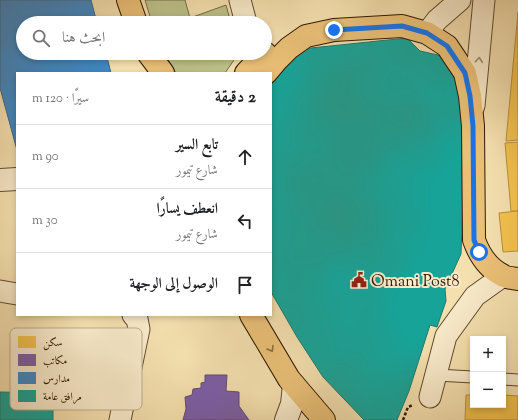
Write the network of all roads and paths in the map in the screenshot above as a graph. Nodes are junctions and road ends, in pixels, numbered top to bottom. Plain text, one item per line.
1 (128, 0) edge
2 (240, 0) edge
3 (460, 0) edge
4 (484, 0) edge
5 (134, 16) edge
6 (244, 16) edge
7 (427, 33) junction
8 (306, 36) junction
9 (272, 46) edge
10 (149, 60) edge
11 (153, 60) edge
12 (258, 60) edge
13 (152, 72) edge
14 (162, 72) edge
15 (247, 72) edge
16 (267, 72) edge
17 (473, 126) junction
18 (16, 179) edge
19 (0, 180) edge
20 (510, 277) edge
21 (0, 291) edge
22 (16, 294) edge
23 (134, 316) edge
24 (252, 316) edge
25 (139, 328) edge
26 (436, 375) junction
27 (470, 377) edge
28 (506, 379) edge
29 (518, 380) edge
30 (294, 385) junction
31 (430, 397) dead end
32 (122, 410) edge
33 (120, 420) edge
34 (286, 420) edge
35 (324, 420) edge

1 - 5 main road
2 - 6 street
3 - 7 street
17 -> 4 street
7 - 8 main road
7 - 17 main road
8 - 9 main road
8 - 16 main road
10 - 13 main road
11 - 14 main road
12 - 15 main road
17 - 20 main road
18 - 19 street
20 - 26 street
21 - 22 street
23 - 25 street
24 -> 30 main road
26 - 27 lane
26 - 31 street
28 - 29 lane
30 - 34 street
30 - 35 main road
32 - 33 street

